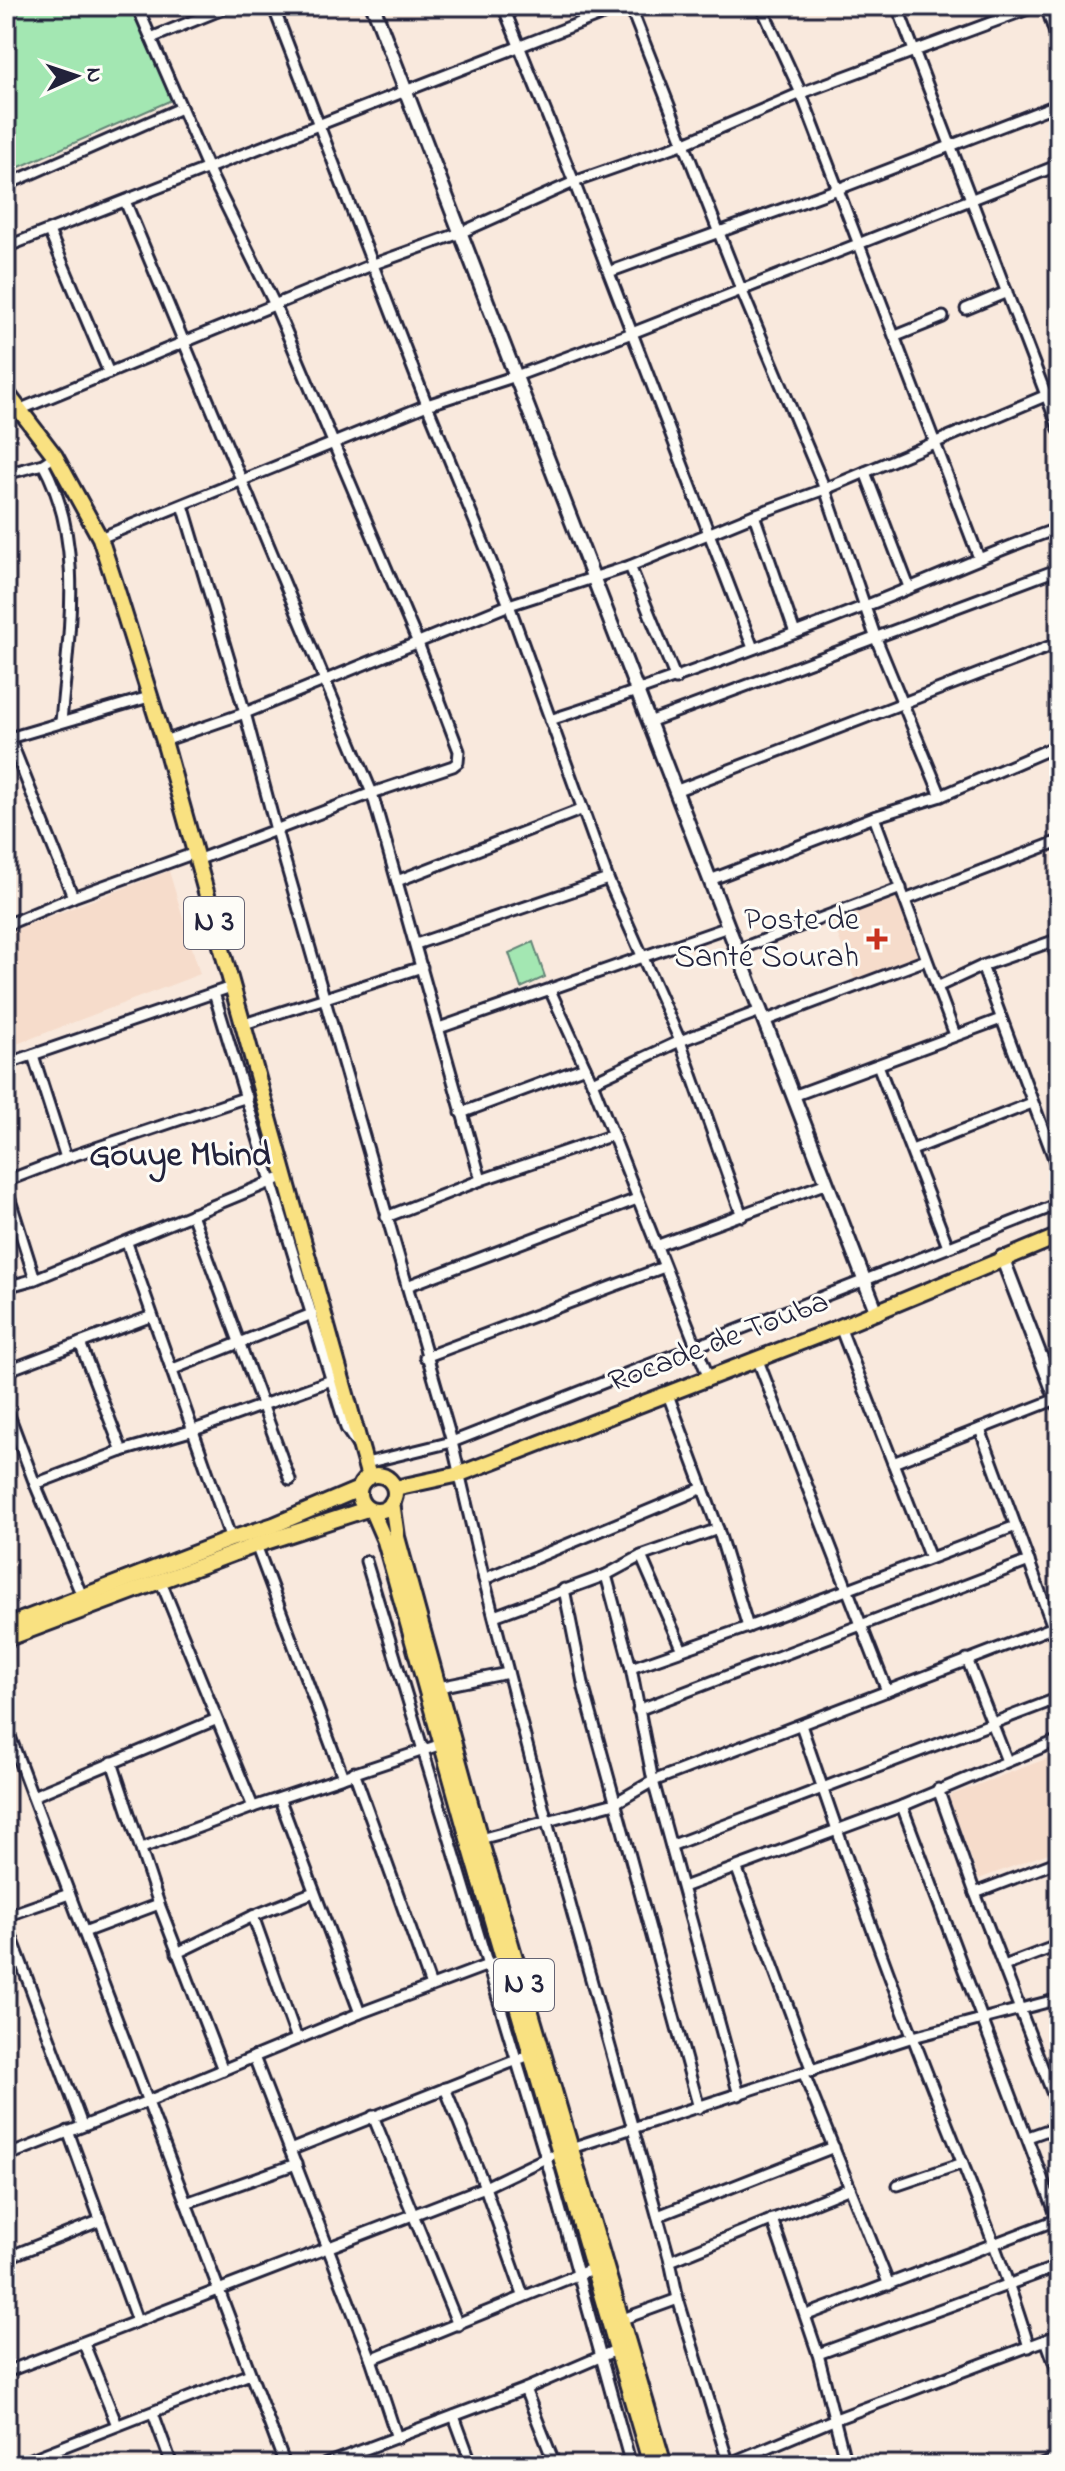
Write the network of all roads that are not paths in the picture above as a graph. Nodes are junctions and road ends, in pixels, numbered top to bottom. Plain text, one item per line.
1 (137, 6) edge
2 (230, 6) edge
3 (273, 6) edge
4 (373, 6) edge
5 (503, 6) edge
6 (623, 6) edge
7 (630, 6) edge
8 (761, 6) edge
9 (897, 6) edge
10 (1036, 6) edge
11 (1046, 6) edge
12 (151, 38) junction
13 (1059, 46) edge
14 (518, 47) junction
15 (915, 53) junction
16 (405, 91) junction
17 (801, 93) junction
18 (1059, 104) edge
19 (181, 108) junction
20 (321, 124) junction
21 (685, 143) junction
22 (951, 146) junction
23 (1059, 165) edge
24 (208, 169) junction
25 (574, 182) junction
26 (6, 185) edge
27 (838, 189) junction
28 (972, 199) junction
29 (125, 201) junction
30 (49, 231) junction
31 (720, 231) junction
32 (460, 233) junction
33 (860, 244) junction
34 (6, 247) edge
35 (374, 264) junction
36 (609, 272) junction
37 (741, 289) junction
38 (1007, 292) junction
39 (275, 305) junction
40 (966, 309) dead end
41 (943, 317) dead end
42 (632, 333) junction
43 (896, 336) junction
44 (183, 343) junction
45 (109, 373) junction
46 (516, 376) junction
47 (1059, 390) edge
48 (6, 392) edge
49 (1045, 394) junction
50 (427, 405) junction
51 (21, 409) junction
52 (1059, 429) edge
53 (333, 444) junction
54 (934, 444) junction
55 (49, 460) junction
56 (865, 472) junction
57 (6, 474) edge
58 (242, 480) junction
59 (825, 489) junction
60 (183, 505) junction
61 (754, 515) junction
62 (1059, 528) edge
63 (708, 534) junction
64 (100, 538) junction
65 (979, 558) junction
66 (630, 566) junction
67 (1059, 569) edge
68 (595, 578) junction
69 (909, 587) junction
70 (509, 605) junction
71 (865, 607) junction
72 (795, 633) junction
73 (875, 636) junction
74 (418, 643) junction
75 (1059, 643) edge
76 (753, 648) junction
77 (326, 679) junction
78 (676, 679) junction
79 (637, 692) junction
80 (149, 697) junction
81 (904, 704) junction
82 (245, 713) junction
83 (550, 720) junction
84 (61, 722) junction
85 (649, 722) junction
86 (8, 739) edge
87 (164, 741) junction
88 (1059, 745) edge
89 (675, 791) junction
90 (372, 793) junction
91 (941, 796) junction
92 (583, 809) junction
93 (874, 817) junction
94 (276, 830) junction
95 (1059, 841) edge
96 (196, 856) junction
97 (608, 879) junction
98 (710, 880) junction
99 (397, 881) junction
100 (901, 888) junction
101 (73, 897) junction
102 (905, 900) junction
103 (6, 925) edge
104 (728, 927) junction
105 (1055, 941) edge
106 (416, 944) junction
107 (737, 950) junction
108 (642, 956) junction
109 (926, 960) junction
110 (1059, 962) edge
111 (982, 966) junction
112 (422, 967) junction
113 (231, 987) junction
114 (937, 987) junction
115 (550, 990) junction
116 (214, 993) junction
117 (324, 999) junction
118 (762, 1016) junction
119 (1001, 1019) junction
120 (241, 1025) junction
121 (439, 1028) junction
122 (955, 1035) junction
123 (680, 1041) junction
124 (33, 1055) junction
125 (6, 1064) edge
126 (878, 1065) junction
127 (585, 1067) junction
128 (592, 1082) junction
129 (793, 1096) junction
130 (247, 1097) junction
131 (1032, 1103) junction
132 (461, 1113) junction
133 (613, 1135) junction
134 (912, 1150) junction
135 (66, 1158) junction
136 (1059, 1172) edge
137 (278, 1179) junction
138 (481, 1180) junction
139 (827, 1183) junction
140 (6, 1184) edge
141 (637, 1199) junction
142 (1059, 1204) edge
143 (192, 1214) junction
144 (742, 1216) junction
145 (386, 1217) junction
146 (1059, 1236) edge
147 (127, 1243) junction
148 (656, 1246) junction
149 (948, 1247) junction
150 (1002, 1257) junction
151 (664, 1267) junction
152 (35, 1279) junction
153 (865, 1282) junction
154 (407, 1286) junction
155 (6, 1287) edge
156 (877, 1313) junction
157 (312, 1314) junction
158 (152, 1316) junction
159 (840, 1327) junction
160 (80, 1343) junction
161 (239, 1344) junction
162 (694, 1346) junction
163 (425, 1357) junction
164 (757, 1358) junction
165 (173, 1369) junction
166 (6, 1371) edge
167 (708, 1376) junction
168 (337, 1378) junction
169 (667, 1392) junction
170 (1058, 1400) edge
171 (262, 1405) junction
172 (6, 1407) edge
173 (980, 1429) junction
174 (194, 1430) junction
175 (452, 1442) junction
176 (122, 1451) junction
177 (366, 1463) junction
178 (893, 1463) junction
179 (460, 1474) junction
180 (290, 1480) dead end
181 (35, 1484) junction
182 (703, 1488) junction
183 (359, 1489) junction
184 (393, 1495) junction
185 (370, 1510) junction
186 (1016, 1526) junction
187 (718, 1529) junction
188 (231, 1539) junction
189 (256, 1545) junction
190 (641, 1556) junction
191 (930, 1558) junction
192 (366, 1561) dead end
193 (1029, 1561) junction
194 (606, 1575) junction
195 (484, 1579) junction
196 (161, 1582) junction
197 (564, 1589) junction
198 (848, 1589) junction
199 (82, 1596) junction
200 (494, 1616) junction
201 (6, 1626) edge
202 (861, 1626) junction
203 (1056, 1626) edge
204 (748, 1627) junction
205 (6, 1639) edge
206 (682, 1650) junction
207 (967, 1659) junction
208 (631, 1668) junction
209 (508, 1673) junction
210 (439, 1687) junction
211 (887, 1691) junction
212 (1059, 1698) edge
213 (638, 1710) junction
214 (215, 1720) junction
215 (993, 1724) junction
216 (801, 1725) junction
217 (6, 1726) edge
218 (1059, 1740) edge
219 (442, 1744) junction
220 (423, 1749) junction
221 (1007, 1761) junction
222 (112, 1762) junction
223 (354, 1772) junction
224 (343, 1777) junction
225 (653, 1781) junction
226 (823, 1789) junction
227 (938, 1789) junction
228 (33, 1796) junction
229 (280, 1800) junction
230 (615, 1803) junction
231 (902, 1806) junction
232 (253, 1807) junction
233 (547, 1822) junction
234 (836, 1830) junction
235 (480, 1839) junction
236 (673, 1845) junction
237 (142, 1848) junction
238 (1059, 1861) edge
239 (737, 1869) junction
240 (683, 1887) junction
241 (314, 1892) junction
242 (975, 1893) junction
243 (69, 1894) junction
244 (159, 1904) junction
245 (253, 1916) junction
246 (6, 1919) edge
247 (84, 1932) junction
248 (1059, 1945) edge
249 (177, 1953) junction
250 (504, 1959) junction
251 (487, 1966) junction
252 (1004, 1966) junction
253 (431, 1986) junction
254 (1059, 1999) edge
255 (1021, 2008) junction
256 (360, 2013) junction
257 (983, 2018) junction
258 (913, 2037) junction
259 (297, 2039) junction
260 (254, 2057) junction
261 (524, 2057) junction
262 (223, 2070) junction
263 (808, 2072) junction
264 (445, 2088) junction
265 (739, 2095) junction
266 (148, 2101) junction
267 (699, 2108) junction
268 (1059, 2109) edge
269 (373, 2116) junction
270 (82, 2125) junction
271 (1059, 2126) edge
272 (631, 2129) junction
273 (68, 2131) junction
274 (1028, 2137) junction
275 (834, 2147) junction
276 (290, 2150) junction
277 (566, 2150) junction
278 (7, 2153) edge
279 (546, 2158) junction
280 (963, 2163) junction
281 (296, 2164) junction
282 (898, 2185) dead end
283 (485, 2187) junction
284 (850, 2188) junction
285 (186, 2203) junction
286 (414, 2215) junction
287 (658, 2216) junction
288 (772, 2219) junction
289 (1058, 2220) edge
290 (99, 2221) junction
291 (994, 2245) junction
292 (326, 2247) junction
293 (6, 2258) edge
294 (670, 2261) junction
295 (1059, 2266) edge
296 (594, 2268) junction
297 (577, 2273) junction
298 (1010, 2284) junction
299 (889, 2285) junction
300 (219, 2291) junction
301 (523, 2295) junction
302 (678, 2299) junction
303 (807, 2315) junction
304 (620, 2320) junction
305 (137, 2321) junction
306 (458, 2325) junction
307 (1059, 2335) edge
308 (1046, 2340) junction
309 (84, 2344) junction
310 (1029, 2347) junction
311 (616, 2350) junction
312 (818, 2354) junction
313 (600, 2356) junction
314 (371, 2359) junction
315 (6, 2372) edge
316 (250, 2374) junction
317 (1059, 2376) edge
318 (525, 2389) junction
319 (153, 2413) junction
320 (454, 2416) junction
321 (833, 2420) junction
322 (117, 2425) junction
323 (397, 2438) junction
324 (1059, 2458) edge
325 (34, 2462) edge
326 (16, 2465) edge
327 (172, 2465) edge
328 (285, 2465) edge
329 (323, 2465) edge
330 (472, 2465) edge
331 (555, 2465) edge
332 (631, 2465) edge
333 (651, 2465) edge
334 (664, 2465) edge
335 (728, 2465) edge
336 (846, 2465) edge
337 (1041, 2465) edge

1 - 12 street
2 - 12 street
3 - 20 street
4 - 16 street
5 - 14 street
6 - 14 street
7 - 21 street
8 - 17 street
9 - 15 street
10 - 15 street
11 - 13 street
12 - 19 street
14 - 16 street
14 - 25 street
15 - 17 street
15 - 22 street
16 - 20 street
16 - 32 street
17 - 21 street
17 - 27 street
18 - 22 street
19 - 24 street
19 - 26 street
20 - 24 street
20 - 35 street
21 - 25 street
21 - 31 street
22 - 27 street
22 - 28 street
23 - 28 street
24 - 29 street
24 - 39 street
25 - 32 street
25 - 36 street
27 - 31 street
27 - 33 street
28 - 33 street
28 - 38 street
29 - 30 street
29 - 44 street
30 - 34 street
30 - 45 street
31 - 36 street
31 - 37 street
32 - 35 street
32 - 46 street
33 - 37 street
33 - 43 street
35 - 39 street
35 - 50 street
36 - 42 street
37 - 42 street
37 - 59 street
38 - 40 street
38 - 49 street
39 - 44 street
39 - 53 street
41 - 43 street
42 - 46 street
42 - 63 street
43 - 54 street
44 - 45 street
44 - 58 street
45 - 51 street
46 - 50 street
46 - 68 street
47 - 49 street
48 - 51 main road, N 3
49 - 52 street
49 - 54 street
50 - 53 street
50 - 70 street
51 - 55 main road, N 3
53 - 58 street
53 - 74 street
54 - 56 street
54 - 65 street
55 - 57 street
55 - 64 main road, N 3
55 - 84 street
56 - 59 street
56 - 69 street
58 - 60 street
58 - 77 street
59 - 61 street
59 - 71 street
60 - 64 street
60 - 82 street
61 - 63 street
61 - 72 street
62 - 65 street
63 - 66 street
63 - 76 street
64 - 80 main road, N 3
65 - 69 street
66 - 68 street
66 - 78 street
67 - 73 street
68 - 70 street
68 - 79 street
69 - 71 street
70 - 74 street
70 - 83 street
71 - 72 street
71 - 73 street
72 - 76 street
73 - 81 street
73 - 85 street
74 - 77 street
74 - 90 street
75 - 81 street
76 - 78 street
77 - 82 street
77 - 90 street
78 - 79 street
79 - 83 street
79 - 85 street
80 - 84 street
80 - 87 main road, N 3
81 - 89 street
81 - 91 street
82 - 87 street
82 - 94 street
83 - 92 street
84 - 86 street
85 - 89 street
86 - 101 street
87 - 96 main road, N 3
88 - 91 street
89 - 98 street
90 - 94 street
90 - 99 street
91 - 93 street
92 - 97 street
92 - 99 street
93 - 98 street
93 - 100 street
94 - 96 street
94 - 117 street
95 - 102 street
96 - 101 street
96 - 113 main road, N 3
97 - 106 street
97 - 108 street
98 - 104 street
99 - 106 street
100 - 102 street
100 - 107 street
101 - 103 street
102 - 109 street
104 - 107 street
104 - 108 street
105 - 110 street
105 - 111 street
106 - 112 street
107 - 118 street
108 - 115 street
108 - 123 street
109 - 114 street
109 - 118 street
111 - 114 street
111 - 119 street
112 - 117 street
112 - 121 street
113 - 116 street
113 - 120 main road, N 3
114 - 122 street
115 - 121 street
115 - 127 street
116 - 124 street
116 - 130 street
117 - 120 street
117 - 145 street
118 - 123 street
118 - 129 street
119 - 122 street
119 - 131 street
120 - 137 main road, N 3
121 - 132 street
122 - 126 street
123 - 128 street
123 - 144 street
124 - 125 street
124 - 135 street
126 - 129 street
126 - 134 street
127 - 128 street
127 - 132 street
128 - 133 street
129 - 139 street
130 - 135 street
130 - 137 street
131 - 134 street
131 - 136 street
132 - 138 street
133 - 138 street
133 - 141 street
134 - 149 street
135 - 140 street
137 - 143 street
137 - 157 street
137 - 168 main road, N 3
138 - 145 street
139 - 144 street
139 - 153 street
140 - 152 street
141 - 148 street
141 - 154 street
142 - 149 street
143 - 147 street
143 - 161 street
144 - 148 street
145 - 154 street
146 - 150 main road, Rocade de Touba
147 - 152 street
147 - 158 street
148 - 151 street
149 - 153 street
150 - 156 main road, Rocade de Touba
150 - 170 street
151 - 162 street
151 - 163 street
152 - 155 street
153 - 156 street
153 - 162 street
154 - 163 street
156 - 159 main road, Rocade de Touba
157 - 161 street
157 - 168 street
158 - 160 street
158 - 165 street
159 - 164 main road, Rocade de Touba
159 - 178 street
160 - 166 street
160 - 176 street
161 - 165 street
161 - 171 street
162 - 167 street
162 - 175 street
163 - 175 street
164 - 167 main road, Rocade de Touba
164 - 198 street
165 - 174 street
167 - 169 main road, Rocade de Touba
168 - 171 street
168 - 177 main road, N 3
169 - 179 main road, Rocade de Touba
169 - 182 street
170 - 173 street
171 - 174 street
171 - 180 street
172 - 181 street
173 - 178 street
173 - 186 street
174 - 176 street
174 - 188 street
175 - 177 street
175 - 179 street
176 - 181 street
177 - 183 main road
177 - 184 main road
178 - 191 street
179 - 184 main road, Rocade de Touba
179 - 195 street
181 - 199 street
182 - 187 street
182 - 195 street
183 - 185 main road
183 - 188 main road
184 - 185 main road, Rocade de Touba
184 - 210 main road, N 3
185 - 189 main road
185 - 219 main road, N 3
186 - 191 street
186 - 193 street
187 - 190 street
187 - 204 street
188 - 199 main road
189 - 196 main road
189 - 224 street
190 - 194 street
190 - 206 street
191 - 198 street
192 - 220 street
193 - 202 street
193 - 203 street
194 - 197 street
194 - 208 street
195 - 200 street
196 - 205 main road
196 - 214 street
197 - 200 street
197 - 230 street
198 - 202 street
198 - 204 street
199 - 201 main road
200 - 209 street
202 - 211 street
202 - 213 street
203 - 207 street
204 - 206 street
206 - 208 street
207 - 211 street
207 - 215 street
208 - 213 street
209 - 210 street
209 - 233 street
210 - 235 main road, N 3
211 - 216 street
212 - 215 street
213 - 225 street
214 - 222 street
214 - 232 street
215 - 221 street
215 - 226 street
216 - 225 street
216 - 226 street
217 - 228 street
218 - 221 street
219 - 220 street
219 - 250 main road, N 3
220 - 223 street
220 - 251 street
221 - 227 street
222 - 228 street
222 - 237 street
223 - 224 street
223 - 253 street
224 - 229 street
225 - 230 street
225 - 236 street
226 - 234 street
226 - 236 street
227 - 231 street
227 - 242 street
228 - 243 street
229 - 232 street
229 - 241 street
230 - 233 street
230 - 267 street
231 - 234 street
231 - 257 street
232 - 237 street
233 - 235 street
233 - 272 street
234 - 239 street
234 - 258 street
235 - 277 main road, N 3
236 - 240 street
237 - 244 street
238 - 242 street
239 - 240 street
239 - 263 street
240 - 265 street
241 - 245 street
241 - 256 street
242 - 252 street
243 - 246 street
243 - 247 street
244 - 247 street
244 - 249 street
245 - 249 street
245 - 259 street
246 - 270 street
247 - 266 street
248 - 252 street
249 - 262 street
250 - 251 street
250 - 261 main road, N 3
251 - 253 street
251 - 261 street
252 - 255 street
253 - 256 street
254 - 255 street
255 - 257 street
255 - 268 street
256 - 259 street
257 - 258 street
257 - 274 street
258 - 263 street
258 - 280 street
259 - 260 street
260 - 262 street
260 - 276 street
261 - 264 street
261 - 277 main road, N 3
261 - 279 street
262 - 266 street
263 - 265 street
263 - 275 street
264 - 269 street
264 - 283 street
265 - 267 street
266 - 270 street
266 - 285 street
267 - 272 street
269 - 276 street
269 - 286 street
270 - 273 street
271 - 274 street
272 - 277 street
272 - 287 street
273 - 278 street
273 - 290 street
274 - 289 street
275 - 284 street
275 - 287 street
276 - 281 street
277 - 279 street
277 - 296 main road, N 3
277 - 304 main road, N 3
279 - 283 street
279 - 297 street
280 - 282 street
280 - 291 street
281 - 285 street
281 - 292 street
283 - 286 street
283 - 301 street
284 - 288 street
284 - 299 street
285 - 300 street
286 - 292 street
286 - 306 street
287 - 294 street
288 - 294 street
288 - 303 street
289 - 291 street
290 - 293 street
290 - 305 street
291 - 298 street
291 - 299 street
292 - 300 street
292 - 314 street
294 - 302 street
295 - 298 street
296 - 297 street
296 - 311 main road, N 3
297 - 301 street
297 - 313 street
298 - 310 street
298 - 312 street
299 - 303 street
300 - 305 street
300 - 316 street
301 - 306 street
302 - 304 street
302 - 335 street
303 - 312 street
304 - 334 main road, N 3
305 - 309 street
306 - 314 street
307 - 308 street
308 - 310 street
308 - 317 street
309 - 315 street
309 - 322 street
310 - 321 street
311 - 313 street
311 - 333 main road, N 3
312 - 321 street
313 - 318 street
313 - 332 street
314 - 323 street
316 - 319 street
316 - 328 street
318 - 320 street
318 - 331 street
319 - 322 street
319 - 327 street
320 - 323 street
320 - 330 street
321 - 335 street
321 - 336 street
322 - 325 street
323 - 329 street
324 - 337 street
325 - 326 street

